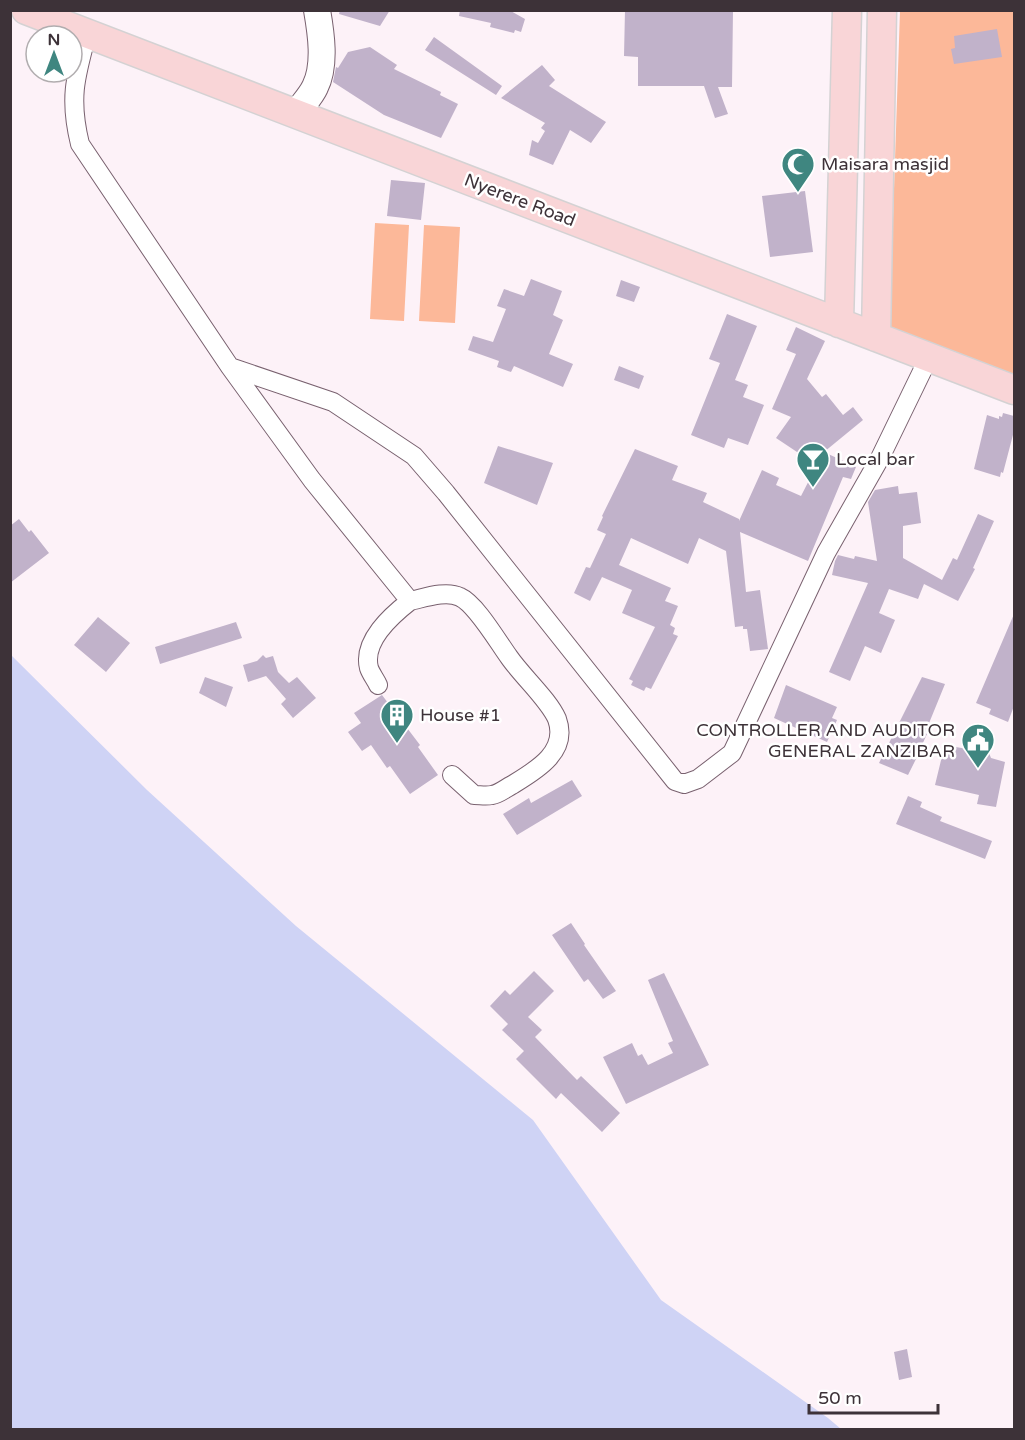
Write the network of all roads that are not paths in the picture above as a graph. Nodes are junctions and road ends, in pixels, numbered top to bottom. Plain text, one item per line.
1 (26, 10) edge
2 (317, 10) edge
3 (847, 10) edge
4 (882, 10) edge
5 (87, 34) junction
6 (296, 114) junction
7 (839, 323) junction
8 (876, 337) junction
9 (929, 357) junction
10 (230, 367) junction
11 (1014, 390) edge
12 (410, 601) junction
13 (378, 685) dead end
14 (452, 775) dead end

1 - 5 main road, Nyerere Road
2 - 6 street
3 - 7 main road
4 - 8 main road
5 - 6 main road, Nyerere Road
5 - 10 street
6 - 7 main road, Nyerere Road
7 - 8 main road, Nyerere Road
8 - 9 main road, Nyerere Road
9 - 10 street
9 - 11 main road, Nyerere Road
10 - 12 street
12 - 13 street
12 - 14 street

